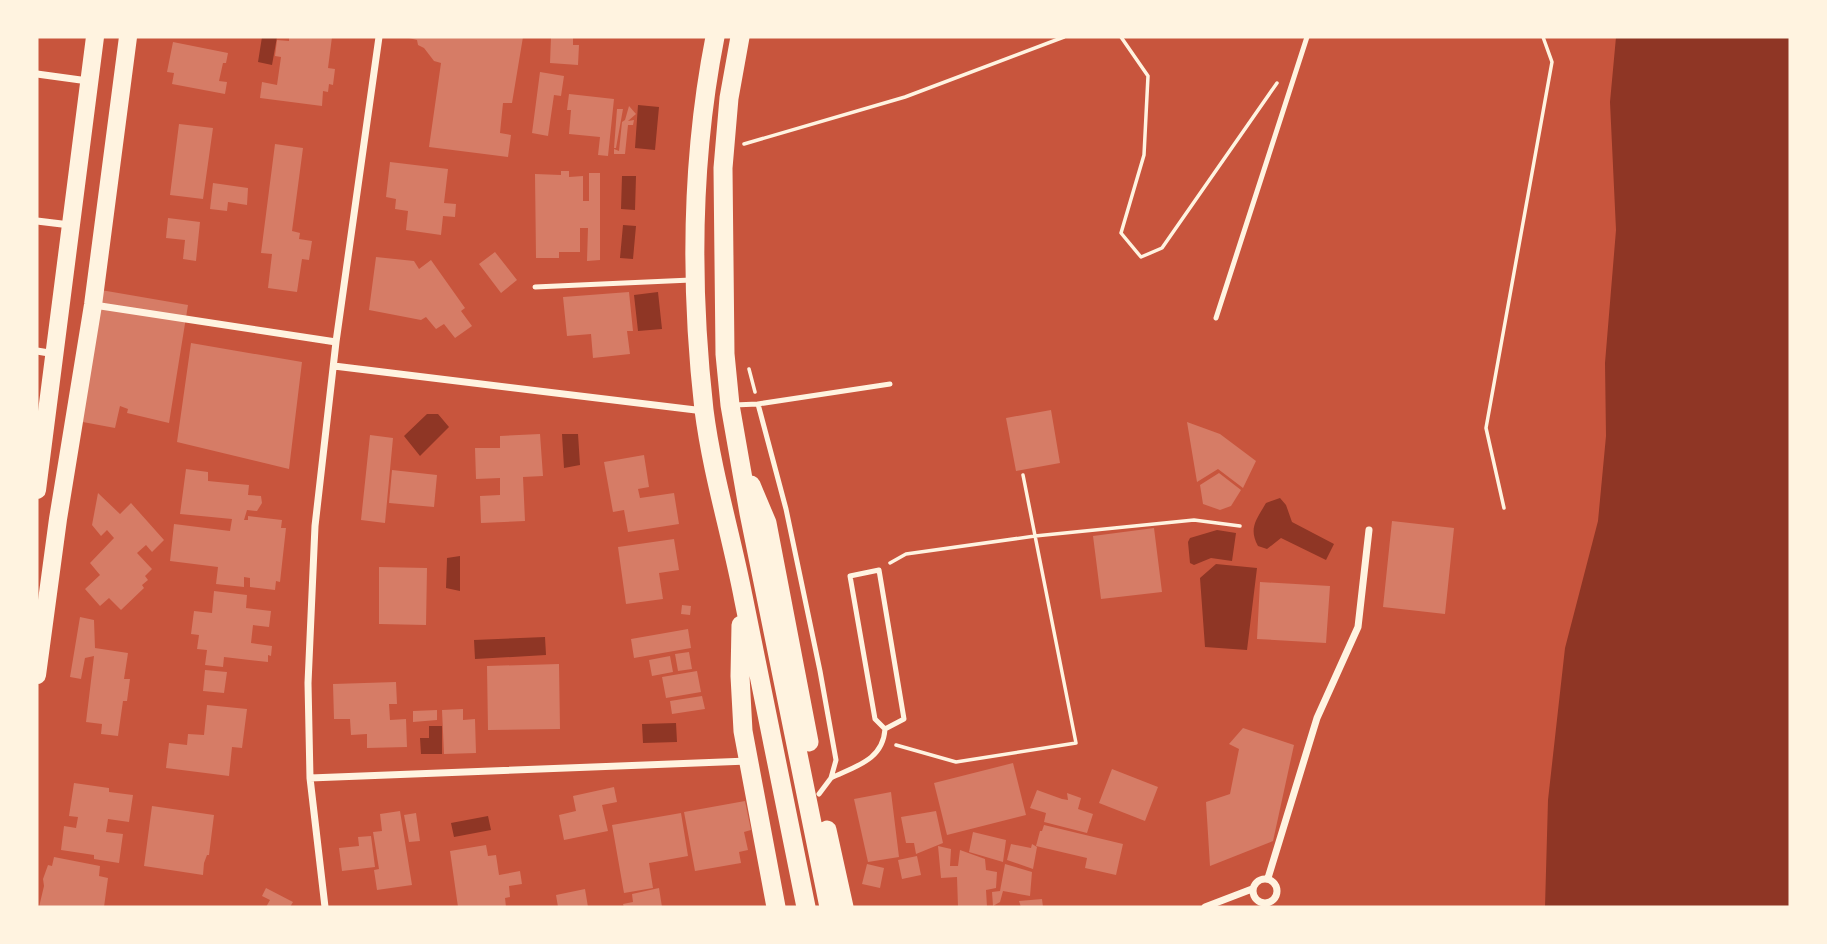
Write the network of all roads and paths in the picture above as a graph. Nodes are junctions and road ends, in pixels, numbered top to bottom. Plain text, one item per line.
1 (95, 37) edge
2 (128, 37) edge
3 (379, 37) edge
4 (715, 37) edge
5 (740, 37) edge
6 (1064, 37) edge
7 (1121, 37) edge
8 (1307, 37) edge
9 (1543, 37) edge
10 (1283, 74) dead end
11 (37, 75) edge
12 (89, 82) junction
13 (738, 146) dead end
14 (37, 221) edge
15 (71, 226) junction
16 (694, 280) junction
17 (535, 287) dead end
18 (93, 305) junction
19 (1216, 318) dead end
20 (336, 342) junction
21 (37, 351) edge
22 (56, 354) junction
23 (334, 366) junction
24 (890, 384) dead end
25 (758, 404) junction
26 (730, 405) junction
27 (705, 411) junction
28 (742, 473) junction
29 (1023, 475) dead end
30 (37, 490) edge
31 (1504, 509) dead end
32 (1240, 526) dead end
33 (1369, 530) dead end
34 (1035, 536) junction
35 (879, 570) junction
36 (742, 589) junction
37 (37, 676) edge
38 (885, 729) junction
39 (884, 741) junction
40 (749, 761) junction
41 (310, 778) junction
42 (831, 778) junction
43 (819, 794) junction
44 (1268, 878) junction
45 (1252, 889) junction
46 (1263, 905) edge
47 (325, 907) edge
48 (776, 907) edge
49 (806, 907) edge
50 (830, 907) edge
51 (844, 907) edge
52 (1205, 907) edge

1 - 12 main road
2 - 18 main road
3 - 20 street
4 - 16 highway
5 - 26 highway
6 - 13 path
7 - 10 path
8 - 19 lane
9 - 31 path
11 - 12 street
12 - 15 main road
14 - 15 street
15 - 22 main road
16 - 17 lane
16 - 27 highway
18 - 20 street
18 - 37 main road
20 - 23 street
21 - 22 street
22 - 30 main road
23 - 27 street
23 - 41 street
24 - 25 lane
25 - 26 lane
25 - 42 lane
26 - 28 highway
27 - 36 highway
28 - 43 highway
28 - 50 highway
29 - 34 path
32 - 34 path
33 - 44 street
34 - 35 path
34 - 39 path
35 - 38 lane
35 - 38 lane
36 - 40 highway
36 - 49 highway
38 - 39 lane
39 - 42 lane
40 - 41 street
40 - 48 highway
41 - 47 street
42 - 43 lane
43 - 51 highway
44 - 45 street
44 - 46 street
45 - 46 street
45 - 52 street

